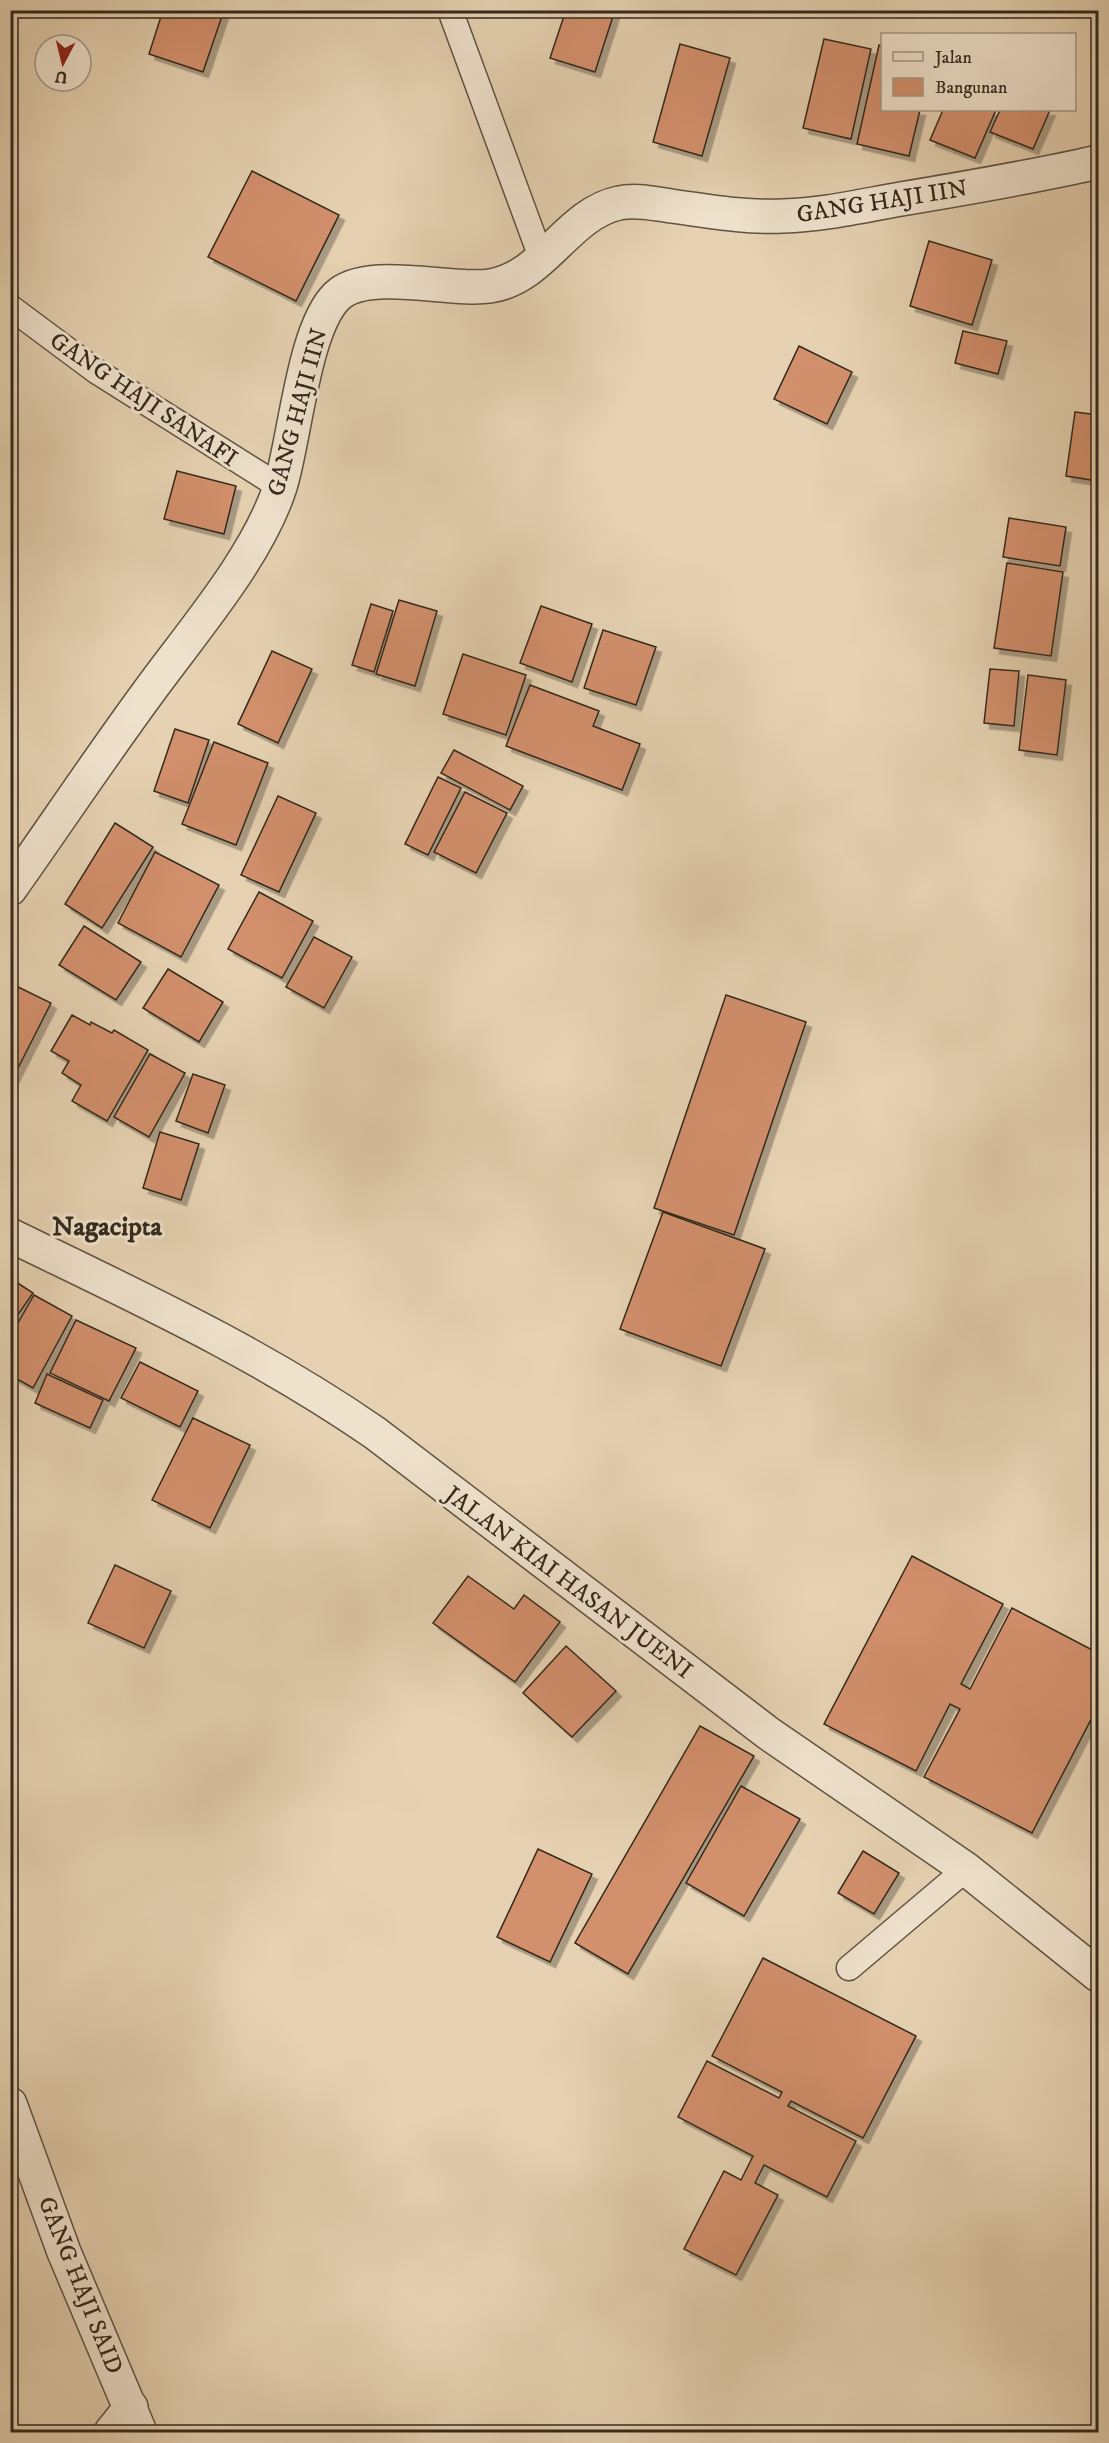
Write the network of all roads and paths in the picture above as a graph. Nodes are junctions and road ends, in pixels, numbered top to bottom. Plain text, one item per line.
1 (450, 10) edge
2 (1098, 162) edge
3 (542, 260) junction
4 (10, 307) edge
5 (279, 487) junction
6 (10, 889) edge
7 (10, 1235) edge
8 (966, 1869) junction
9 (849, 1968) dead end
10 (1098, 1975) edge
11 (10, 2104) edge
12 (136, 2420) edge
13 (111, 2433) edge

1 - 3 lane
2 - 3 street, GANG HAJI IIN
3 - 5 street, GANG HAJI IIN
4 - 5 lane, GANG HAJI SANAFI
5 - 6 street, GANG HAJI IIN
7 - 8 street, JALAN KIAI HASAN JUENI
8 - 9 lane
8 - 10 street, JALAN KIAI HASAN JUENI
11 - 12 street, GANG HAJI SAID
12 - 13 street

